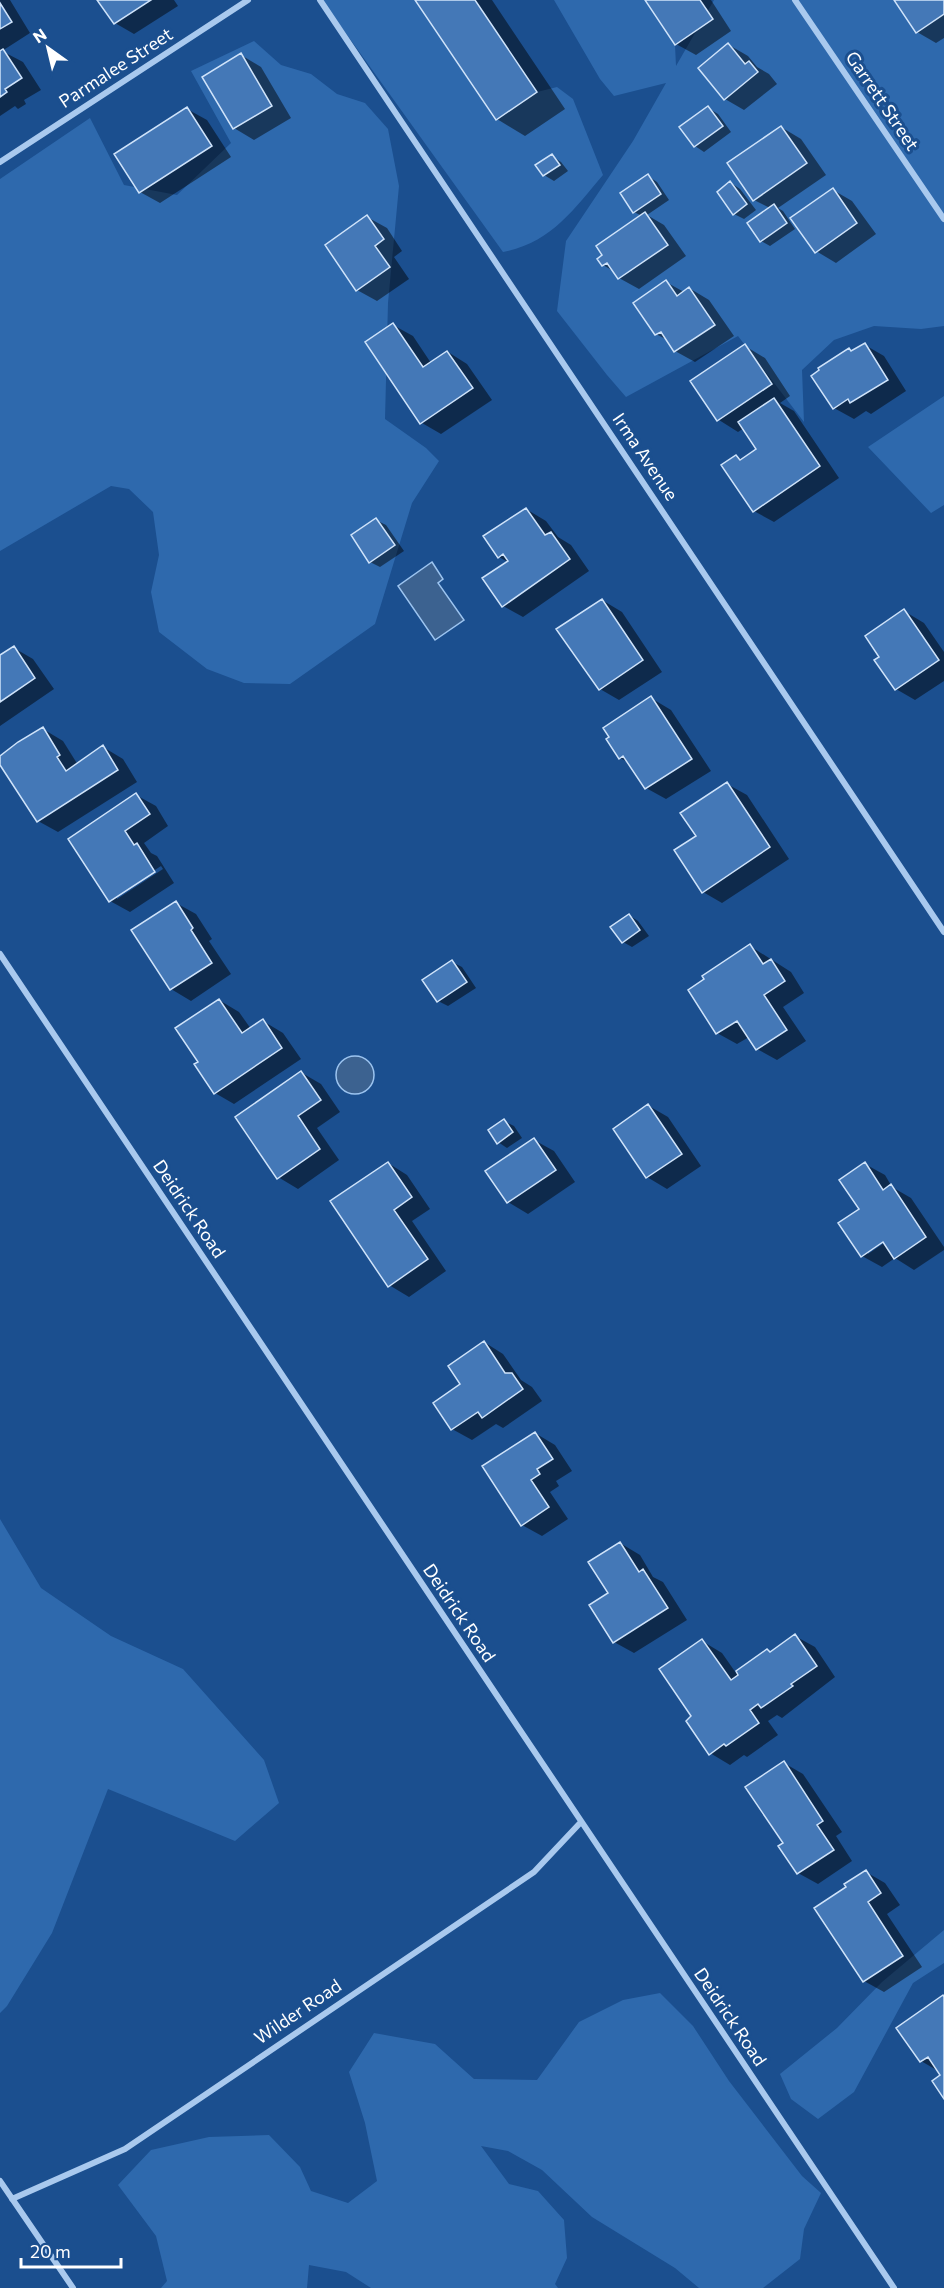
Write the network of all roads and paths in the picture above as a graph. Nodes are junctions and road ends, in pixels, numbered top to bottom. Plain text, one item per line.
1 (248, 0) edge
2 (320, 0) edge
3 (795, 0) edge
4 (0, 162) edge
5 (944, 219) edge
6 (944, 932) edge
7 (0, 954) edge
8 (581, 1822) junction
9 (0, 2181) edge
10 (12, 2199) junction
11 (73, 2288) edge
12 (894, 2288) edge

1 - 4 street, Parmalee Street
2 - 6 street, Irma Avenue
3 - 5 street, Garrett Street
7 - 8 street, Deidrick Road
8 - 10 street, Wilder Road
8 - 12 street, Deidrick Road
9 - 10 street
10 - 11 street

